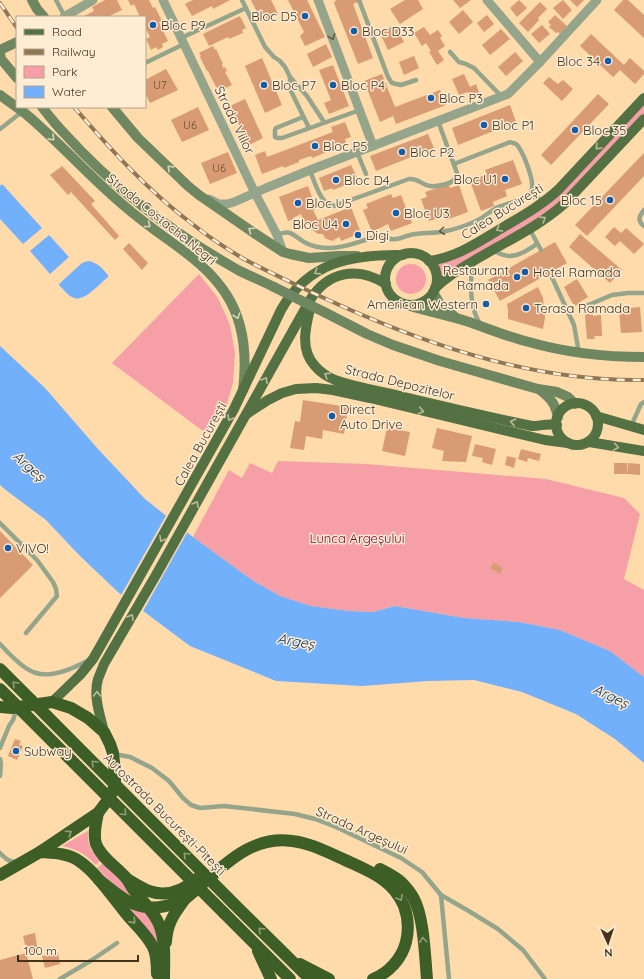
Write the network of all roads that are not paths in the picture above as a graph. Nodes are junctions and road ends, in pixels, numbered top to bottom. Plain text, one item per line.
1 (32, 0) edge
2 (56, 0) edge
3 (93, 0) edge
4 (163, 0) edge
5 (242, 0) edge
6 (318, 0) edge
7 (359, 0) edge
8 (487, 0) edge
9 (597, 0) edge
10 (246, 8) junction
11 (43, 16) edge
12 (64, 16) edge
13 (66, 16) edge
14 (182, 41) junction
15 (16, 42) edge
16 (0, 50) edge
17 (450, 52) dead end
18 (0, 54) edge
19 (146, 61) edge
20 (540, 62) junction
21 (16, 77) edge
22 (290, 77) junction
23 (416, 80) dead end
24 (0, 95) edge
25 (502, 97) junction
26 (644, 98) edge
27 (16, 106) edge
28 (19, 108) edge
29 (43, 108) edge
30 (113, 108) edge
31 (360, 110) junction
32 (23, 111) junction
33 (304, 117) junction
34 (644, 119) edge
35 (438, 121) junction
36 (324, 122) junction
37 (309, 128) junction
38 (0, 129) edge
39 (63, 132) junction
40 (373, 146) junction
41 (357, 152) junction
42 (454, 164) junction
43 (310, 170) junction
44 (366, 174) dead end
45 (255, 193) junction
46 (199, 195) junction
47 (529, 195) junction
48 (545, 201) junction
49 (644, 210) edge
50 (644, 226) edge
51 (529, 228) junction
52 (277, 235) junction
53 (537, 244) junction
54 (491, 250) junction
55 (541, 250) dead end
56 (284, 252) junction
57 (403, 255) junction
58 (367, 256) junction
59 (429, 261) junction
60 (474, 261) junction
61 (550, 273) dead end
62 (386, 284) junction
63 (434, 290) junction
64 (644, 293) edge
65 (314, 294) junction
66 (407, 305) junction
67 (586, 306) dead end
68 (465, 321) junction
69 (482, 327) junction
70 (579, 353) junction
71 (644, 357) edge
72 (538, 389) junction
73 (242, 392) junction
74 (644, 402) edge
75 (575, 404) junction
76 (638, 411) junction
77 (644, 413) edge
78 (246, 414) junction
79 (596, 416) junction
80 (557, 421) junction
81 (631, 426) junction
82 (644, 430) edge
83 (589, 442) junction
84 (568, 443) junction
85 (644, 452) edge
86 (0, 523) edge
87 (26, 633) dead end
88 (0, 644) edge
89 (93, 659) junction
90 (0, 669) edge
91 (0, 689) edge
92 (52, 702) junction
93 (0, 707) edge
94 (12, 708) junction
95 (104, 732) junction
96 (1, 742) edge
97 (0, 748) edge
98 (113, 753) junction
99 (0, 759) edge
100 (0, 776) edge
101 (98, 813) junction
102 (40, 852) junction
103 (0, 853) edge
104 (23, 862) junction
105 (0, 875) edge
106 (127, 879) junction
107 (99, 880) junction
108 (440, 895) junction
109 (186, 898) junction
110 (149, 907) junction
111 (117, 943) dead end
112 (254, 943) junction
113 (165, 953) junction
114 (288, 958) junction
115 (60, 979) edge
116 (157, 979) edge
117 (164, 979) edge
118 (271, 979) edge
119 (290, 979) edge
120 (310, 979) edge
121 (329, 979) edge
122 (373, 979) edge
123 (427, 979) edge
124 (449, 979) edge
125 (545, 979) edge

1 - 11 main road
2 - 12 lane
3 - 13 street
4 - 14 street, Strada Viilor
5 - 10 lane
6 -> 31 street
7 - 23 lane
8 - 20 street
9 - 20 street
10 - 14 lane
10 - 22 lane
14 - 19 lane
14 - 45 street, Strada Viilor
15 - 16 main road
17 - 25 lane
18 - 21 main road
20 - 25 street
22 - 33 lane
22 - 36 lane
24 - 27 main road, Strada Costache Negri
25 - 35 street
26 -> 48 main road, Calea București
28 - 32 main road, Strada Costache Negri
29 - 39 main road, Strada Costache Negri
46 -> 30 main road
31 - 36 lane
31 - 40 street
32 - 38 lane
32 - 39 main road, Strada Costache Negri
32 -> 73 main road, Strada Costache Negri
33 - 37 lane
33 - 37 lane
51 -> 34 main road
35 - 40 street
35 - 42 lane
36 - 37 lane
39 - 72 main road, Strada Costache Negri, bridge
40 - 41 street
41 - 43 street
41 - 44 lane
42 - 43 lane
42 - 47 lane
43 - 45 street
45 - 46 street
45 - 52 street, Strada Viilor
56 -> 46 main road
47 - 48 lane
47 -> 52 lane
48 -> 59 main road, Calea București
49 - 50 lane
51 - 53 lane
51 - 54 main road
52 - 56 street, Strada Viilor
53 - 54 lane
53 - 55 lane
54 - 60 main road
56 - 58 main road
57 - 58 main road, Calea București
57 - 59 main road
57 - 62 main road
58 -> 73 main road, Calea București
59 - 63 main road
60 - 63 main road
60 - 69 lane
61 - 70 lane
62 - 65 main road, Calea București
62 - 66 main road
63 - 66 main road
63 - 68 main road
64 - 67 lane
78 -> 65 main road, Calea București
80 -> 65 main road, Strada Depozitelor
66 - 68 main road
68 - 69 main road
69 - 70 main road
70 - 71 main road
72 - 75 main road
72 - 80 main road
73 -> 89 main road, Calea București
74 - 76 lane
75 - 79 main road
75 - 80 main road
76 - 77 lane
76 - 81 lane
78 -> 84 main road, Strada Depozitelor
95 -> 78 main road, Calea București
79 - 81 main road
79 - 83 main road
80 - 84 main road
81 - 82 main road
83 - 84 main road
83 -> 85 main road
86 - 87 lane
88 - 89 lane
89 - 92 main road, Calea București
114 -> 90 highway, Autostrada București-Pitești, bridge
91 -> 112 highway, bridge
92 - 94 highway
92 - 95 highway
93 - 94 highway
94 - 96 lane
95 - 98 highway
96 - 97 lane
98 - 101 highway
98 - 108 lane, Strada Argeșului
99 - 100 lane
102 -> 101 highway
101 - 106 highway
102 - 104 highway
102 - 107 highway
103 - 104 lane
104 - 105 highway
106 - 110 highway
123 -> 106 highway
107 - 110 highway
107 -> 116 highway
108 - 124 lane
108 - 125 lane, Strada Argeșului
109 - 110 highway
109 - 113 highway
109 -> 122 highway
110 - 113 highway
111 - 115 lane
112 - 118 highway
112 - 119 highway
113 - 117 highway
114 - 120 highway, Autostrada București-Pitești
114 - 121 highway

